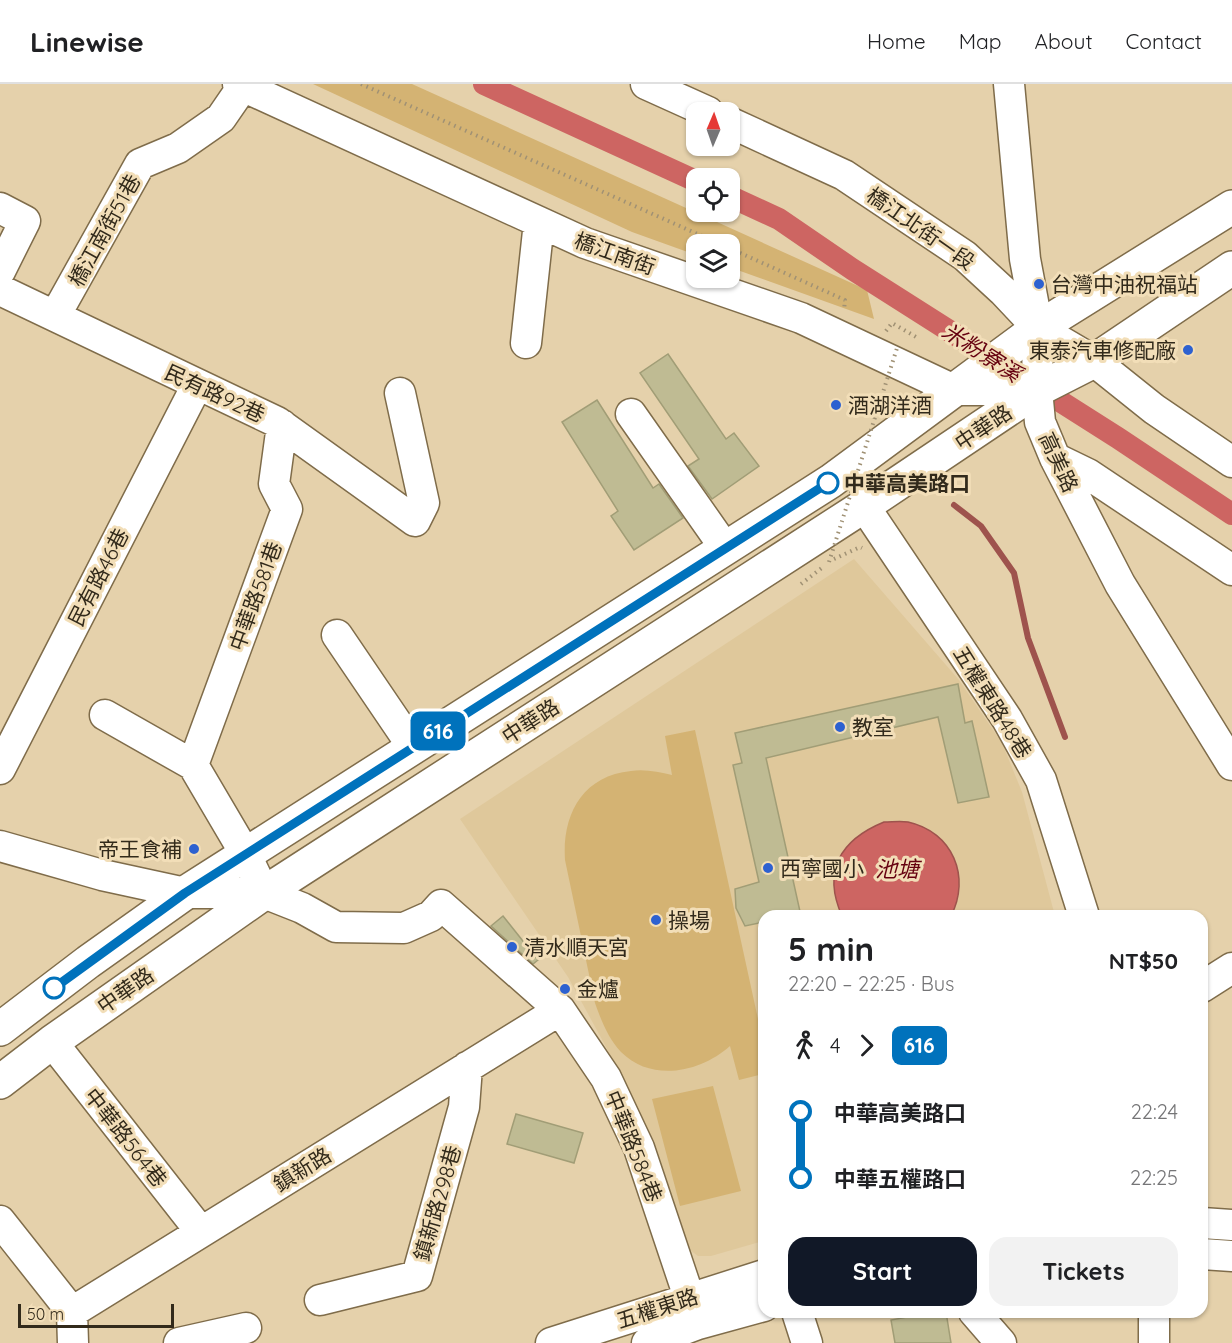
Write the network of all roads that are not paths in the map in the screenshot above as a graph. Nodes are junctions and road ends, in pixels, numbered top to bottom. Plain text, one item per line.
1 (646, 84) edge
2 (1009, 84) edge
3 (240, 85) edge
4 (686, 102) edge
5 (740, 127) edge
6 (1232, 207) edge
7 (0, 208) edge
8 (539, 222) junction
9 (1232, 268) edge
10 (0, 271) edge
11 (0, 290) edge
12 (55, 316) junction
13 (1037, 331) junction
14 (526, 343) dead end
15 (1094, 361) junction
16 (197, 385) junction
17 (954, 390) junction
18 (400, 393) dead end
19 (1039, 406) junction
20 (631, 414) dead end
21 (282, 425) junction
22 (1055, 458) junction
23 (1232, 462) edge
24 (864, 506) junction
25 (725, 548) junction
26 (1232, 570) edge
27 (337, 635) dead end
28 (105, 715) dead end
29 (413, 747) junction
30 (193, 765) junction
31 (1232, 765) edge
32 (0, 769) edge
33 (0, 846) edge
34 (246, 855) junction
35 (185, 893) junction
36 (264, 893) junction
37 (1082, 910) edge
38 (1232, 968) edge
39 (1208, 983) edge
40 (560, 1010) junction
41 (0, 1029) edge
42 (52, 1042) junction
43 (467, 1067) junction
44 (0, 1082) edge
45 (0, 1221) edge
46 (1208, 1223) edge
47 (1232, 1225) edge
48 (201, 1232) junction
49 (1208, 1254) edge
50 (1232, 1256) edge
51 (758, 1278) edge
52 (320, 1300) dead end
53 (758, 1306) edge
54 (693, 1311) junction
55 (72, 1312) junction
56 (799, 1318) edge
57 (979, 1318) edge
58 (1154, 1318) edge
59 (246, 1328) dead end
60 (73, 1343) edge
61 (179, 1343) edge
62 (551, 1343) edge
63 (647, 1343) edge
64 (807, 1343) edge
65 (1001, 1343) edge
66 (1154, 1343) edge

1 - 4 street
2 - 13 street, 高美路
3 - 8 street, 橋江南街
3 - 12 street, 橋江南街51巷
5 - 13 street, 橋江北街一段
6 - 13 main road
7 - 10 street
8 - 14 street
8 - 17 street, 橋江南街
9 - 15 main road
11 - 12 street, 民有路92巷
12 - 16 street, 民有路92巷
13 - 15 street, 橋江北街一段
13 - 17 main road, 中華路
13 - 19 street, 高美路
15 - 19 main road, 中華路
15 - 23 street, 橋江北街一段
16 - 21 street, 民有路92巷
16 - 32 street, 民有路46巷
17 - 19 street, 橋江南街
17 - 25 main road, 中華路
18 - 21 street, 民有路92巷
19 - 22 street, 高美路
19 - 24 main road, 中華路
20 - 25 street
21 - 30 street, 中華路581巷
22 - 26 street
22 - 31 street, 高美路
24 - 36 main road, 中華路
24 - 37 street, 五權東路48巷
25 - 29 main road, 中華路
27 - 29 street
28 - 30 street
29 - 34 main road, 中華路
30 - 34 street
33 - 35 street
34 - 35 main road, 中華路
34 - 36 street
35 - 36 street, 中華路584巷
35 - 41 main road, 中華路
36 - 40 street, 中華路584巷
36 - 42 main road, 中華路
38 - 39 street
40 - 43 street, 鎮新路
40 - 54 street, 中華路584巷
42 - 44 main road, 中華路
42 - 48 street, 中華路564巷
43 - 48 street, 鎮新路
43 - 52 street, 鎮新路298巷
45 - 55 street
46 - 47 street
48 - 55 street, 鎮新路
49 - 50 street
51 - 54 street, 五權東路
53 - 54 street, 五權東路
54 - 62 street, 五權東路
54 - 63 street, 五權東路
55 - 60 street
56 - 64 street
57 - 65 street
58 - 66 street
59 - 61 street

